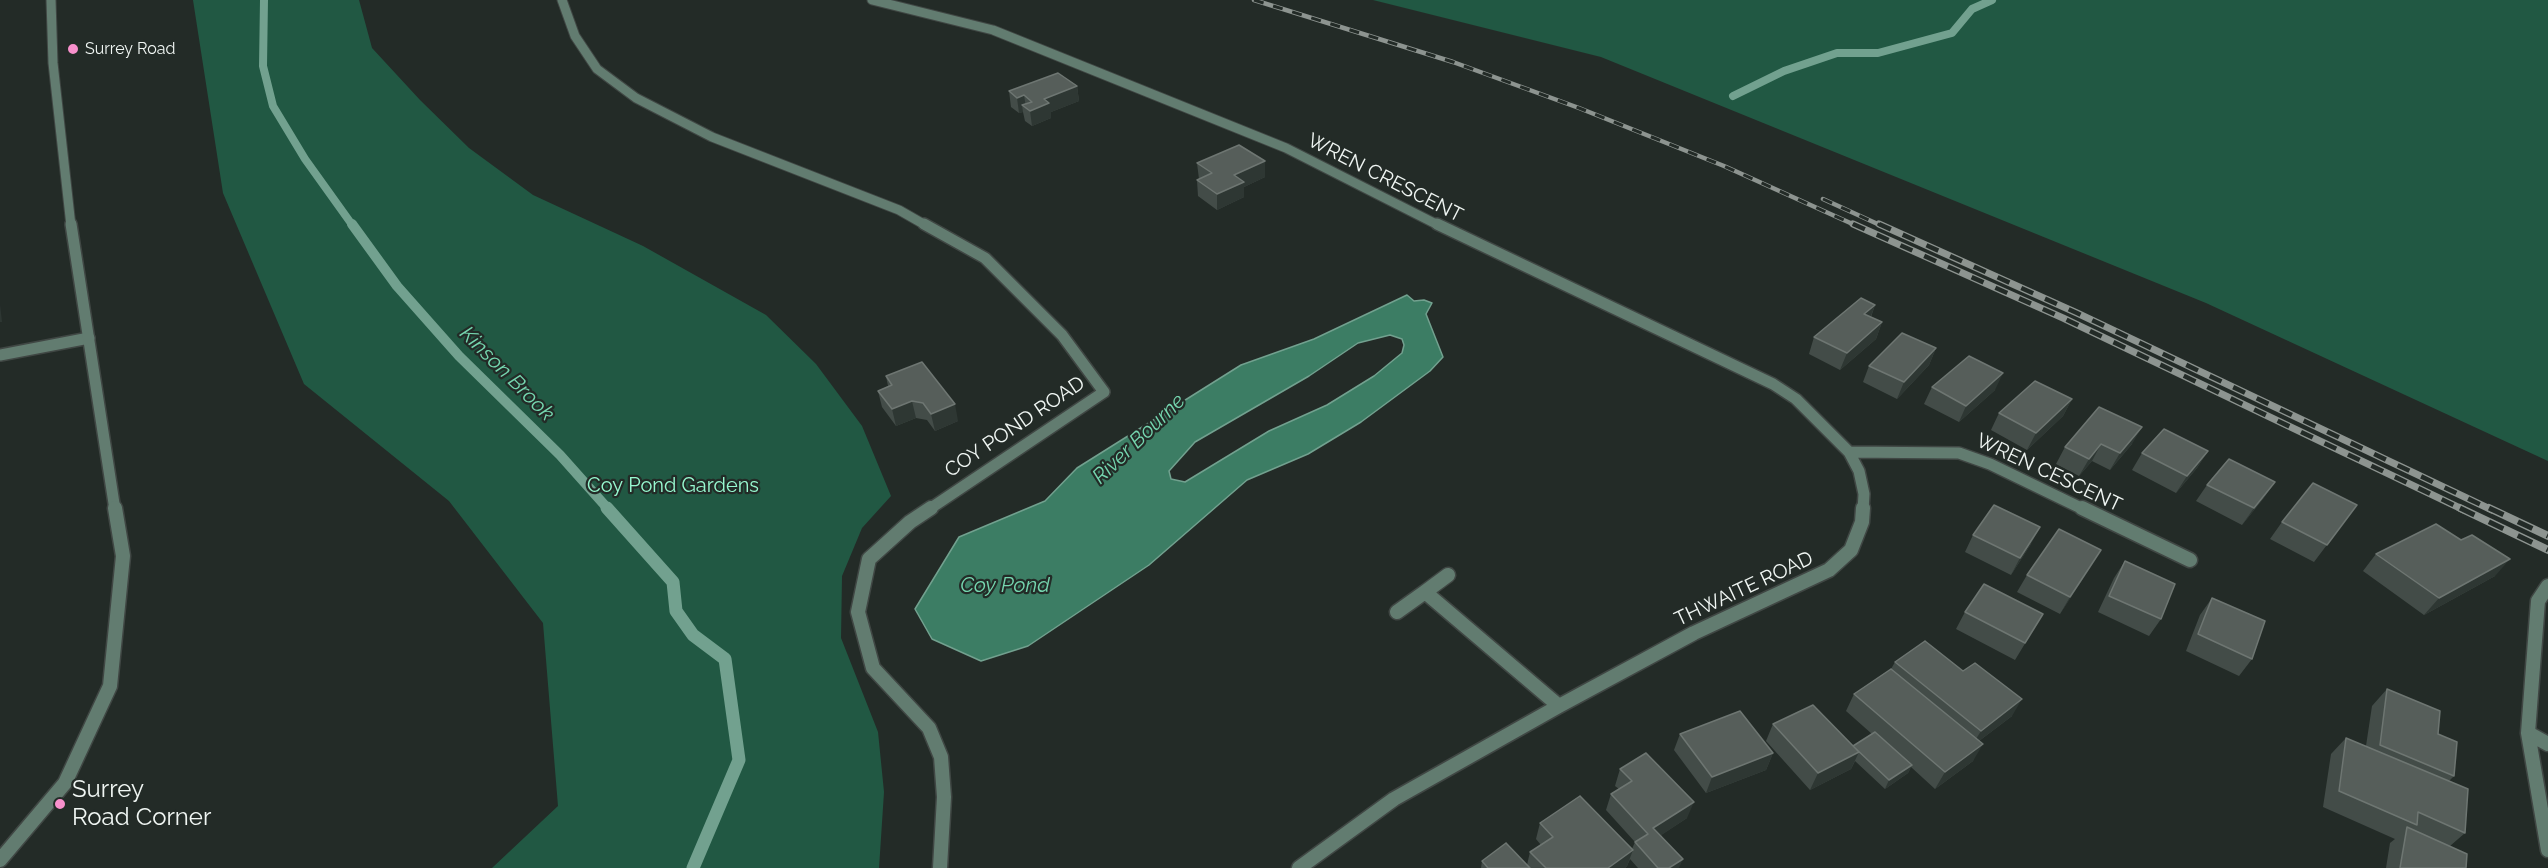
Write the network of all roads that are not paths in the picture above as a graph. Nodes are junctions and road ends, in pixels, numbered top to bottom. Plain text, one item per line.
1 (51, 0) edge
2 (562, 0) edge
3 (872, 0) edge
4 (88, 338) junction
5 (0, 355) edge
6 (1849, 452) junction
7 (2190, 560) dead end
8 (1448, 575) dead end
9 (2548, 585) edge
10 (1425, 592) junction
11 (1397, 612) dead end
12 (1559, 706) junction
13 (2528, 733) junction
14 (2548, 744) edge
15 (2548, 850) edge
16 (0, 860) edge
17 (940, 868) edge
18 (1299, 868) edge

1 - 4 street
2 - 17 street, COY POND ROAD
3 - 6 street, WREN CRESCENT
4 - 5 street
4 - 16 street
6 - 7 street, WREN CESCENT
6 - 12 street, THWAITE ROAD
8 - 10 street
9 - 13 street
10 - 11 street
10 - 12 street
12 - 18 street, THWAITE ROAD
13 - 14 street
13 - 15 street

